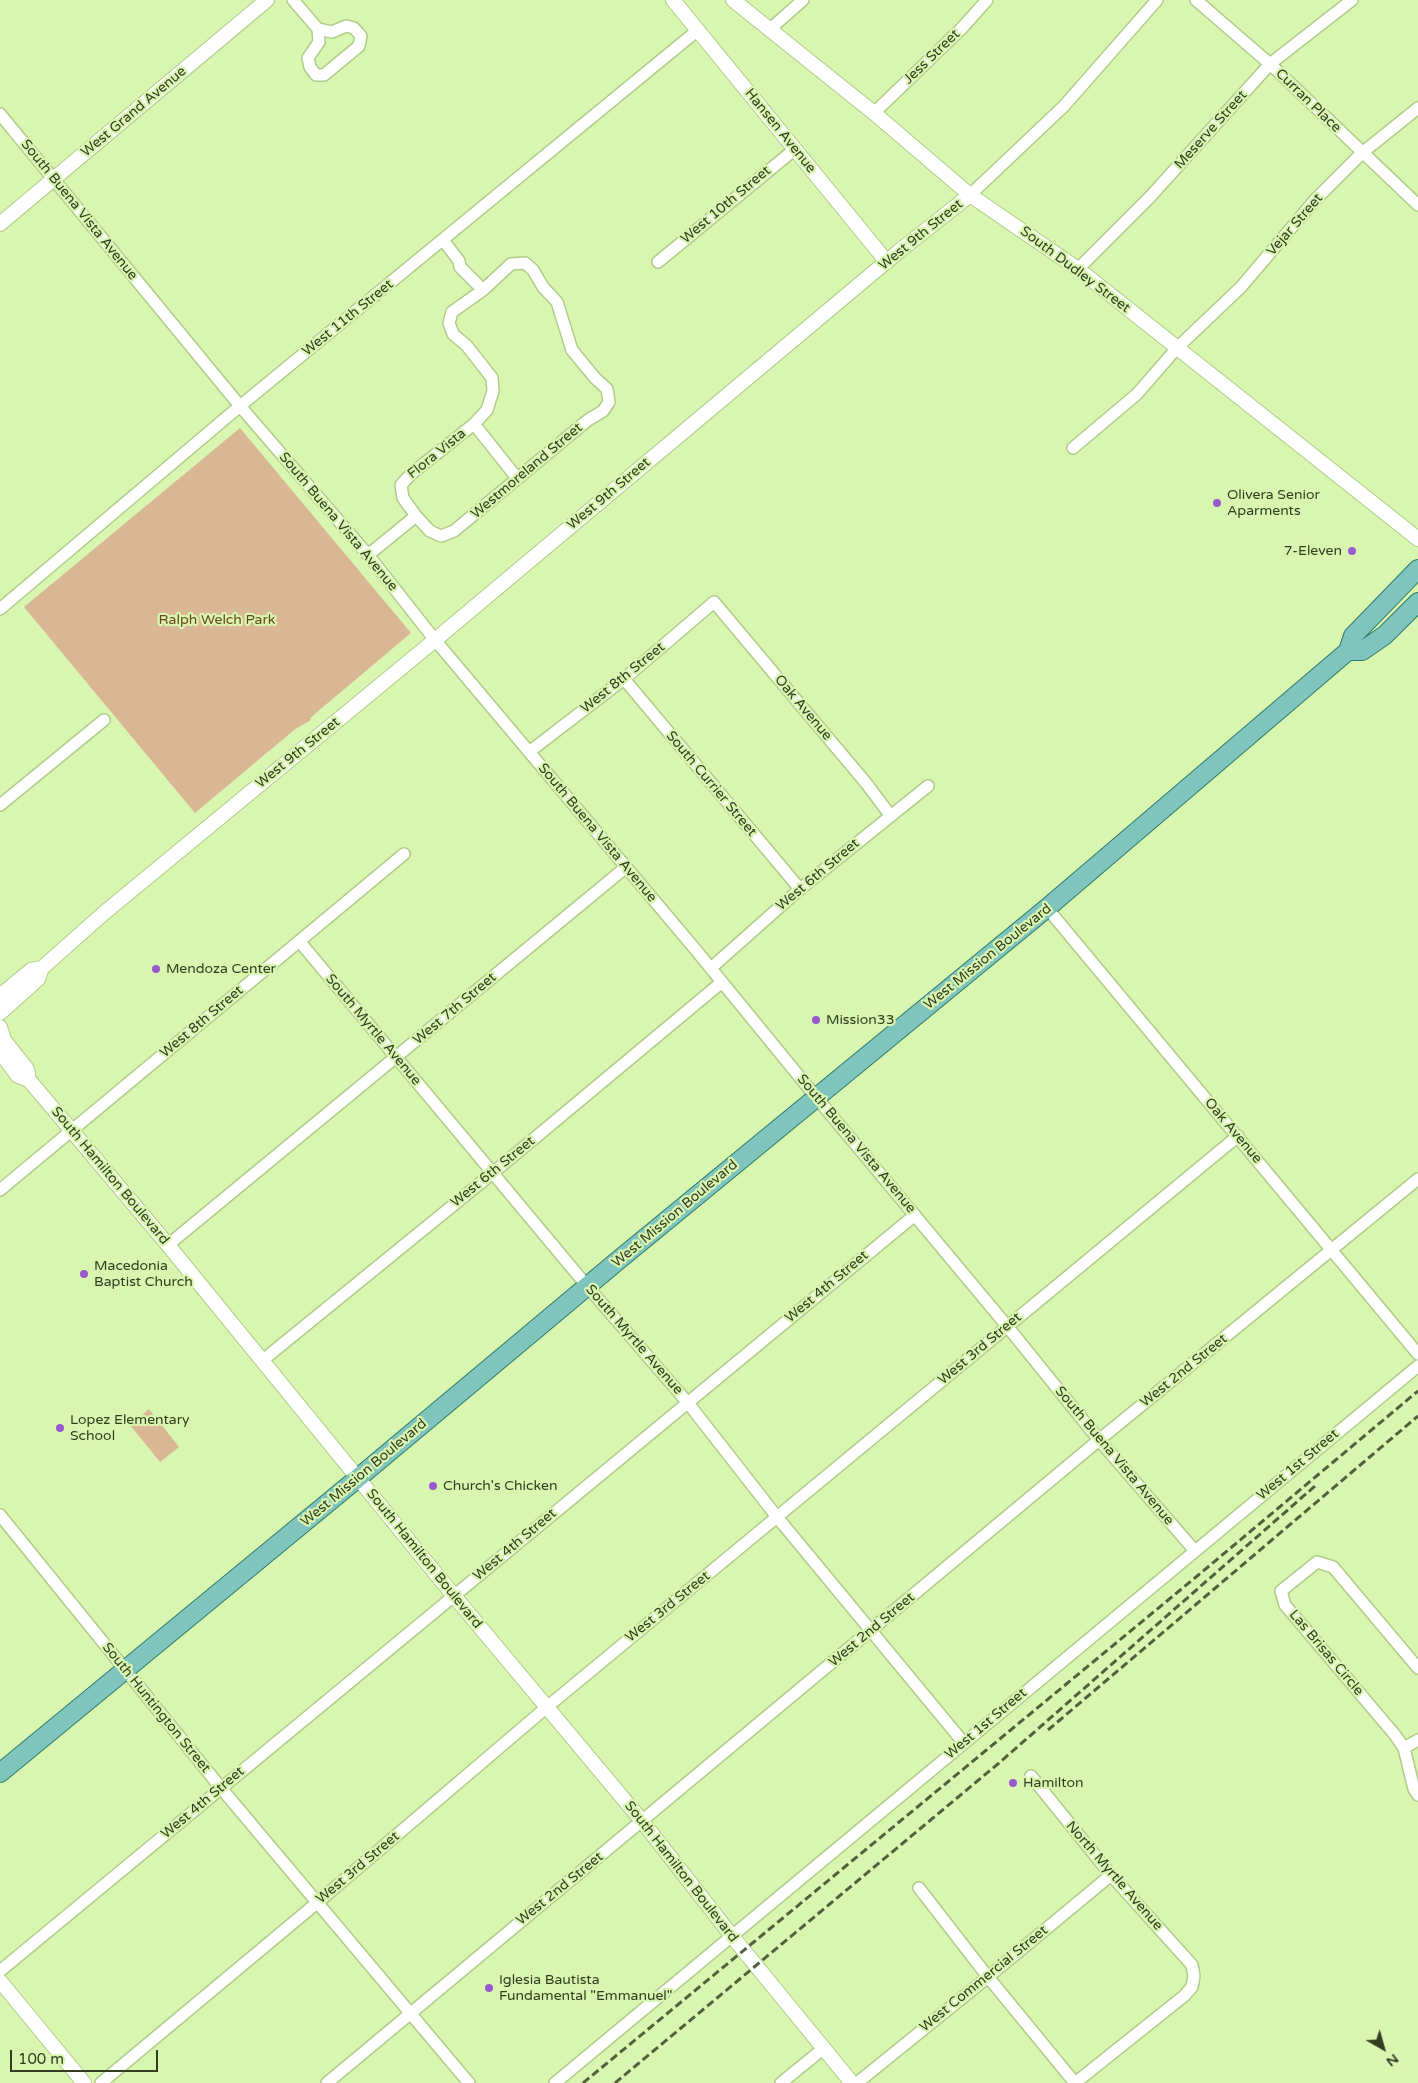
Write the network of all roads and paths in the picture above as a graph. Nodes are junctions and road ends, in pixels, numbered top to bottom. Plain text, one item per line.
1 (267, 0) edge
2 (293, 0) edge
3 (673, 0) edge
4 (733, 0) edge
5 (803, 0) edge
6 (988, 0) edge
7 (1157, 0) edge
8 (1196, 0) edge
9 (1352, 0) edge
10 (318, 29) junction
11 (698, 30) junction
12 (769, 30) junction
13 (1270, 64) junction
14 (1418, 108) edge
15 (874, 113) junction
16 (0, 114) edge
17 (795, 149) junction
18 (1362, 152) junction
19 (54, 179) junction
20 (970, 195) junction
21 (1418, 205) edge
22 (0, 224) edge
23 (443, 240) junction
24 (658, 262) dead end
25 (887, 262) junction
26 (1078, 269) junction
27 (484, 290) junction
28 (1177, 348) junction
29 (240, 406) junction
30 (474, 424) junction
31 (1073, 448) dead end
32 (517, 478) junction
33 (416, 516) junction
34 (1416, 533) edge
35 (368, 555) junction
36 (1418, 569) edge
37 (714, 602) joint
38 (1418, 602) edge
39 (0, 609) edge
40 (435, 640) junction
41 (1348, 651) junction
42 (624, 679) junction
43 (104, 720) dead end
44 (529, 752) junction
45 (928, 786) dead end
46 (0, 805) edge
47 (890, 815) junction
48 (404, 854) dead end
49 (626, 868) junction
50 (800, 889) junction
51 (1047, 908) junction
52 (300, 942) junction
53 (42, 968) junction
54 (711, 968) junction
55 (722, 982) junction
56 (0, 996) edge
57 (0, 1013) edge
58 (0, 1027) edge
59 (0, 1052) edge
60 (396, 1058) junction
61 (29, 1080) junction
62 (816, 1097) junction
63 (71, 1131) junction
64 (1238, 1136) junction
65 (494, 1172) junction
66 (1418, 1179) edge
67 (0, 1190) edge
68 (915, 1215) junction
69 (168, 1245) junction
70 (1331, 1252) junction
71 (587, 1286) junction
72 (1008, 1326) junction
73 (1418, 1354) edge
74 (263, 1360) junction
75 (1418, 1366) edge
76 (688, 1403) junction
77 (1099, 1440) junction
78 (358, 1478) junction
79 (0, 1515) edge
80 (777, 1517) junction
81 (1194, 1551) junction
82 (454, 1596) junction
83 (871, 1631) junction
84 (1418, 1668) edge
85 (127, 1670) junction
86 (547, 1707) junction
87 (1418, 1740) edge
88 (964, 1742) junction
89 (1404, 1748) junction
90 (0, 1774) edge
91 (1031, 1776) dead end
92 (221, 1788) junction
93 (1418, 1795) edge
94 (642, 1822) junction
95 (1111, 1875) junction
96 (919, 1888) dead end
97 (318, 1902) junction
98 (731, 1935) junction
99 (0, 1971) edge
100 (988, 1977) junction
101 (0, 1981) edge
102 (410, 2013) junction
103 (824, 2048) junction
104 (84, 2083) edge
105 (101, 2083) edge
106 (327, 2083) edge
107 (469, 2083) edge
108 (555, 2083) edge
109 (781, 2083) edge
110 (852, 2083) edge
111 (857, 2083) edge
112 (1075, 2083) edge

1 - 19 street, West Grand Avenue
2 - 10 street
3 - 11 street, Hansen Avenue
4 - 12 street, South Dudley Street
5 - 12 street
6 - 15 street, Jess Street
7 - 20 street, West 9th Street
8 - 13 street, Curran Place
9 - 13 street, Meserve Street
10 - 10 street
11 - 17 street, Hansen Avenue
11 - 23 street, West 11th Street
12 - 15 street, South Dudley Street
13 - 18 street, Curran Place
13 - 26 street, Meserve Street
14 - 18 street, Vejar Street
15 - 20 street, South Dudley Street
16 - 19 street, South Buena Vista Avenue
17 - 24 street, West 10th Street
17 - 25 street, Hansen Avenue
18 - 21 street, Curran Place
18 - 28 street, Vejar Street
19 - 22 street, West Grand Avenue
19 - 29 street, South Buena Vista Avenue
20 - 25 street, West 9th Street
20 - 26 street, South Dudley Street
23 - 27 street
23 - 29 street, West 11th Street
25 - 40 street, West 9th Street
26 - 28 street, South Dudley Street
27 - 30 street, Flora Vista
27 - 32 street, Westmoreland Street
28 - 31 street, Vejar Street
28 - 34 street, South Dudley Street
29 - 35 street, South Buena Vista Avenue
29 - 39 street, West 11th Street
30 - 32 street
30 - 33 street, Flora Vista
32 - 33 street, Westmoreland Street
33 - 35 street
35 - 40 street, South Buena Vista Avenue
36 - 41 main road, West Mission Boulevard
37 - 42 street, West 8th Street
37 - 47 street, Oak Avenue
38 - 41 main road, West Mission Boulevard
40 - 44 street, South Buena Vista Avenue
40 - 53 street, West 9th Street
41 - 51 main road, West Mission Boulevard
42 - 44 street, West 8th Street
42 - 50 street, South Currier Street
43 - 46 street
44 - 49 street, South Buena Vista Avenue
45 - 47 street, West 6th Street
47 - 50 street, West 6th Street
48 - 52 street, West 8th Street
49 - 54 street, South Buena Vista Avenue
49 - 60 street, West 7th Street
50 - 54 street, West 6th Street
51 - 62 main road, West Mission Boulevard
51 - 64 street, Oak Avenue
52 - 60 street, South Myrtle Avenue
52 - 63 street, West 8th Street
53 - 56 street, West 9th Street
53 - 57 street, West 9th Street
54 - 55 street, South Buena Vista Avenue
55 - 62 street, South Buena Vista Avenue
55 - 65 street, West 6th Street
57 - 58 street
58 - 61 street, South Hamilton Boulevard
59 - 61 street, South Hamilton Boulevard
60 - 65 street, South Myrtle Avenue
60 - 69 street, West 7th Street
61 - 63 street, South Hamilton Boulevard
62 - 68 street, South Buena Vista Avenue
62 - 71 main road, West Mission Boulevard
63 - 67 street, West 8th Street
63 - 69 street, South Hamilton Boulevard
64 - 70 street, Oak Avenue
64 - 72 street, West 3rd Street
65 - 71 street, South Myrtle Avenue
65 - 74 street, West 6th Street
66 - 70 street, West 2nd Street
68 - 72 street, South Buena Vista Avenue
68 - 76 street, West 4th Street
69 - 74 street, South Hamilton Boulevard
70 - 73 street, Oak Avenue
70 - 77 street, West 2nd Street
71 - 76 street, South Myrtle Avenue
71 - 78 main road, West Mission Boulevard
72 - 77 street, South Buena Vista Avenue
72 - 80 street, West 3rd Street
74 - 78 street, South Hamilton Boulevard
75 - 81 street, West 1st Street
76 - 80 street, South Myrtle Avenue
76 - 82 street, West 4th Street
77 - 81 street, South Buena Vista Avenue
77 - 83 street, West 2nd Street
78 - 82 street, South Hamilton Boulevard
78 - 85 main road, West Mission Boulevard
79 - 85 street, South Huntington Street
80 - 83 street, South Myrtle Avenue
80 - 86 street, West 3rd Street
81 - 88 street, West 1st Street
82 - 86 street, South Hamilton Boulevard
82 - 92 street, West 4th Street
83 - 88 street, South Myrtle Avenue
83 - 94 street, West 2nd Street
84 - 89 street, Las Brisas Circle
85 - 90 main road, West Mission Boulevard
85 - 92 street, South Huntington Street
86 - 94 street, South Hamilton Boulevard
86 - 97 street, West 3rd Street
87 - 89 street
88 - 98 street, West 1st Street
89 - 93 street, Las Brisas Circle
91 - 95 street, North Myrtle Avenue
92 - 97 street, South Huntington Street
92 - 99 street, West 4th Street
94 - 98 street, South Hamilton Boulevard
94 - 102 street, West 2nd Street
95 - 100 street, West Commercial Street
95 - 112 street, North Myrtle Avenue
96 - 100 street
97 - 102 street, South Huntington Street
97 - 105 street, West 3rd Street
98 - 103 street, South Hamilton Boulevard
98 - 108 street, West 1st Street
100 - 111 street, West Commercial Street
100 - 112 street
101 - 104 street
102 - 106 street, West 2nd Street
102 - 107 street, South Huntington Street
103 - 109 street
103 - 110 street, South Hamilton Boulevard

